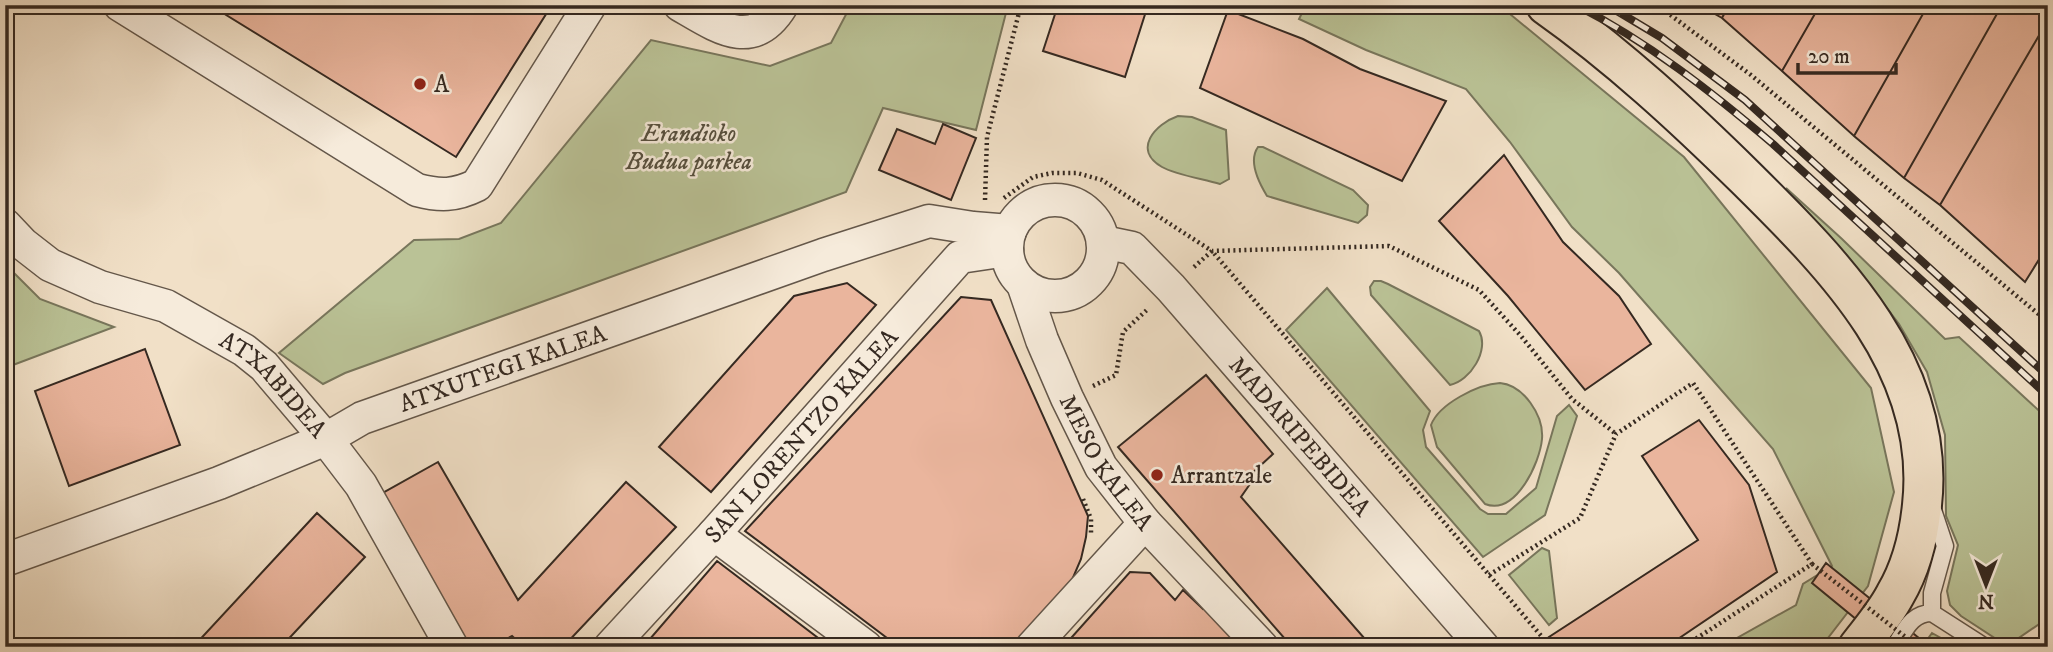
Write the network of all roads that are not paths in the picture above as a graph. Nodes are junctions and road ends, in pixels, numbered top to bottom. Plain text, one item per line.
1 (120, 5) edge
2 (590, 5) edge
3 (680, 5) edge
4 (782, 5) edge
5 (1546, 5) edge
6 (5, 225) edge
7 (1005, 227) junction
8 (1103, 242) junction
9 (1023, 284) junction
10 (326, 439) junction
11 (1925, 484) junction
12 (1145, 523) junction
13 (714, 534) junction
14 (5, 560) edge
15 (1932, 613) junction
16 (452, 647) edge
17 (610, 647) edge
18 (866, 647) edge
19 (1032, 647) edge
20 (1262, 647) edge
21 (1483, 647) edge
22 (1858, 647) edge
23 (1894, 647) edge
24 (1984, 647) edge

1 - 2 street
3 - 4 street
5 - 11 main road
6 - 10 street, ATXABIDEA
7 - 8 street
7 - 9 street
7 - 10 street, ATXUTEGI KALEA
7 - 13 street, SAN LORENTZO KALEA
8 - 9 street
8 - 21 street, MADARIPEBIDEA
9 - 12 street, MESO KALEA
10 - 14 street, ATXUTEGI KALEA
10 - 16 street, ATXABIDEA
11 - 15 lane
11 - 22 main road
12 - 19 street, MESO KALEA
12 - 20 street
13 - 17 street, SAN LORENTZO KALEA
13 - 18 street
15 - 23 lane
15 - 24 lane

